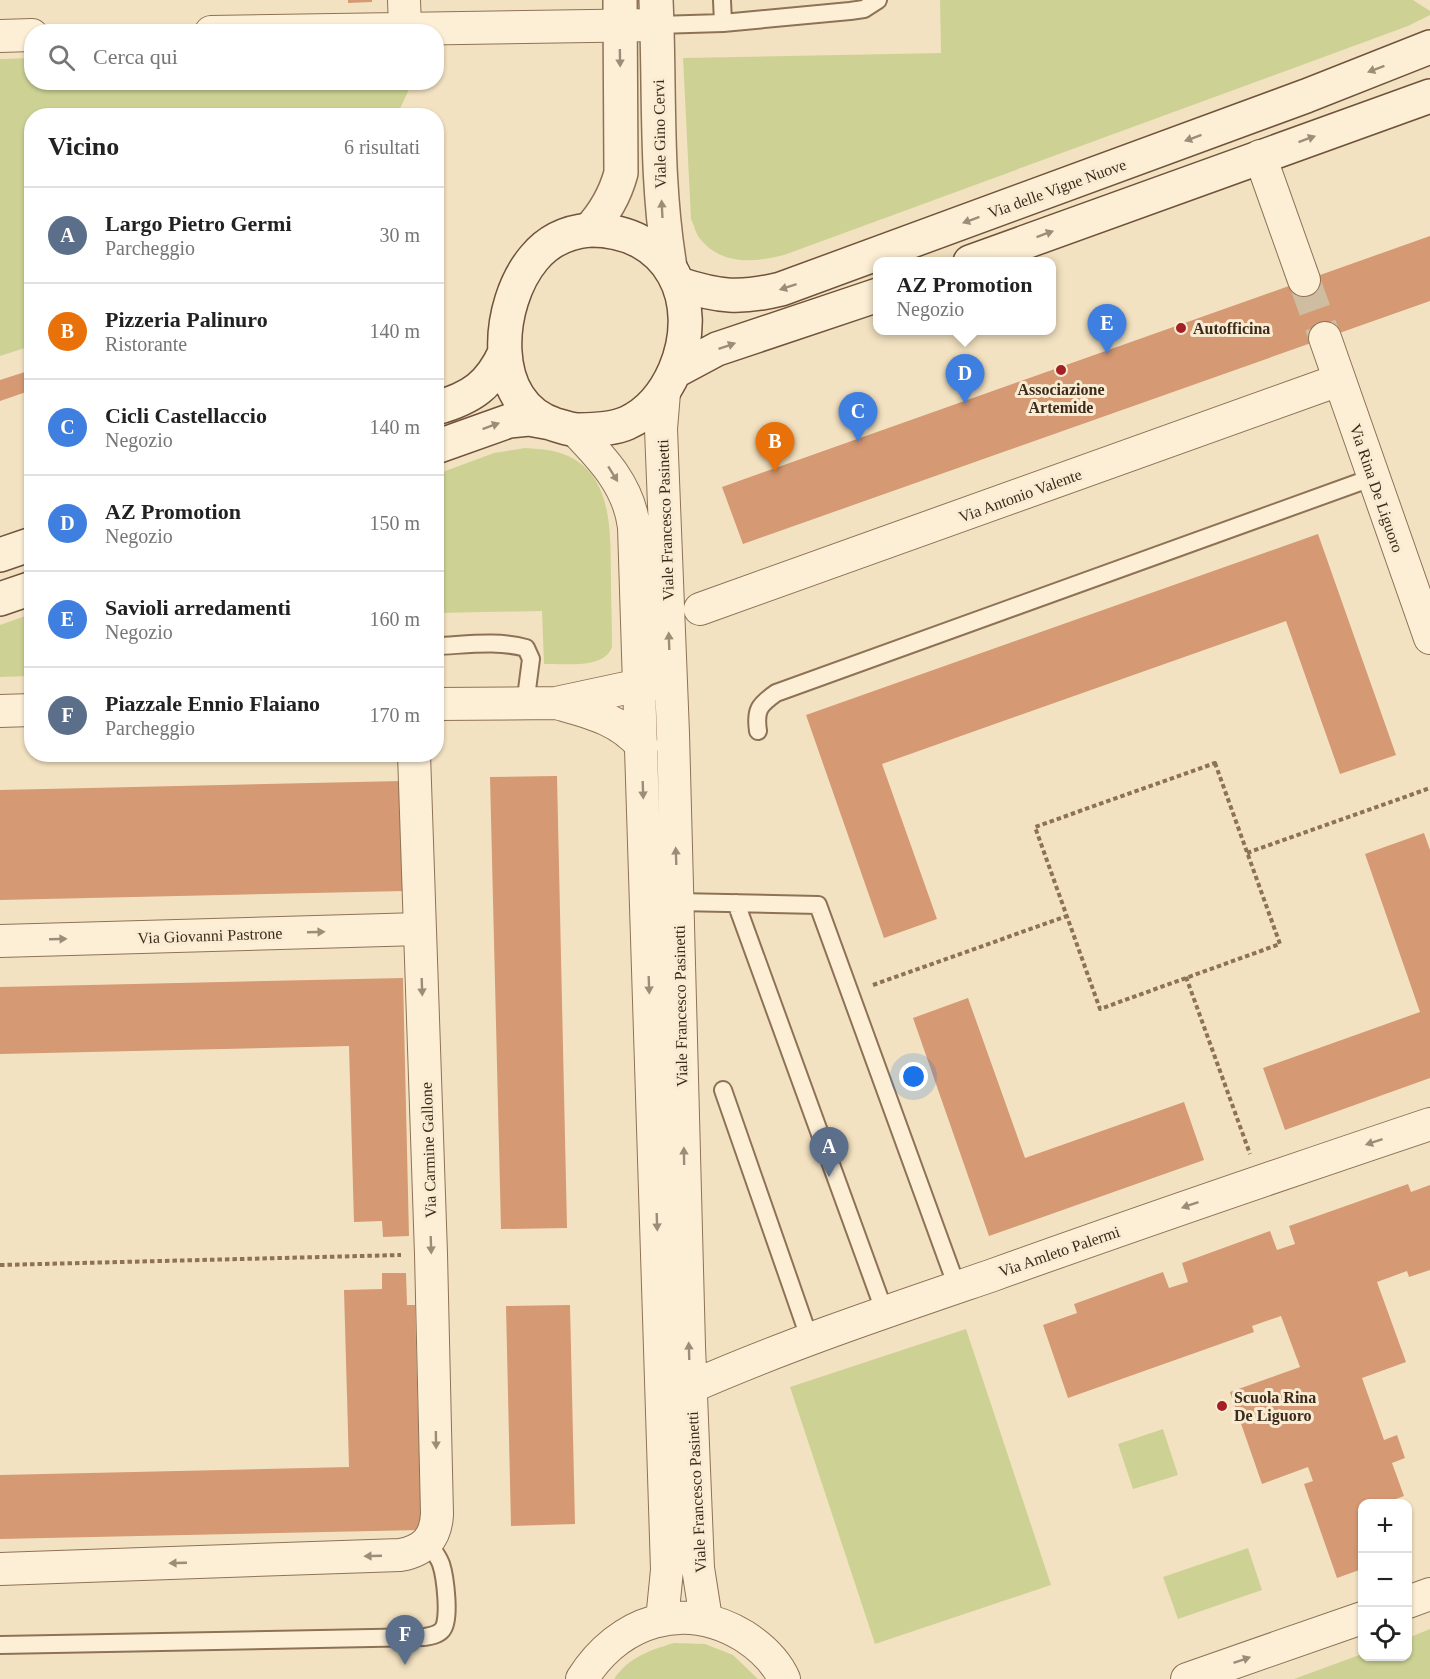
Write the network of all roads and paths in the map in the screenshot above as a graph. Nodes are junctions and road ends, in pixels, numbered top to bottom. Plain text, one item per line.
1 (722, 0) edge
2 (878, 0) edge
3 (657, 12) edge
4 (620, 13) edge
5 (404, 14) edge
6 (723, 23) junction
7 (297, 24) edge
8 (24, 35) edge
9 (0, 36) edge
10 (1430, 47) edge
11 (1430, 96) edge
12 (1260, 156) junction
13 (589, 230) junction
14 (981, 257) edge
15 (674, 275) junction
16 (1304, 280) tunnel mouth
17 (873, 297) edge
18 (1325, 338) tunnel mouth
19 (505, 351) junction
20 (1340, 380) junction
21 (669, 382) junction
22 (444, 406) edge
23 (563, 427) junction
24 (444, 444) edge
25 (1374, 477) junction
26 (24, 547) edge
27 (0, 555) edge
28 (24, 591) edge
29 (0, 599) edge
30 (700, 609) dead end
31 (1430, 638) edge
32 (444, 646) edge
33 (671, 683) junction
34 (640, 685) junction
35 (556, 703) junction
36 (444, 704) edge
37 (525, 705) junction
38 (24, 710) edge
39 (0, 711) edge
40 (758, 731) dead end
41 (642, 746) junction
42 (414, 762) edge
43 (1430, 788) edge
44 (1247, 853) junction
45 (677, 902) junction
46 (736, 903) junction
47 (1067, 916) junction
48 (420, 929) junction
49 (0, 941) edge
50 (1186, 977) junction
51 (850, 993) junction
52 (723, 1090) dead end
53 (1430, 1124) edge
54 (1260, 1180) junction
55 (431, 1254) junction
56 (0, 1265) edge
57 (957, 1287) junction
58 (885, 1313) junction
59 (810, 1340) junction
60 (691, 1387) junction
61 (428, 1543) junction
62 (0, 1569) edge
63 (1430, 1594) edge
64 (1412, 1600) edge
65 (706, 1619) junction
66 (1358, 1619) edge
67 (662, 1620) junction
68 (0, 1645) edge
69 (582, 1679) edge
70 (784, 1679) edge
71 (1187, 1679) edge

1 - 6 lane
2 - 6 lane
3 - 4 street
3 - 6 lane
15 -> 3 main road, Viale Gino Cervi
4 - 5 street
4 -> 13 main road
5 - 7 street
8 - 9 street
10 -> 15 main road, Via delle Vigne Nuove
12 -> 11 main road
14 -> 12 main road
12 - 16 street
13 - 15 main road
13 - 19 main road
15 - 21 main road
21 -> 17 main road
18 - 20 street, Via Rina De Liguoro
19 - 22 main road
19 - 23 main road
20 - 25 street, Via Rina De Liguoro
20 - 30 street, Via Antonio Valente
21 - 23 main road
33 -> 21 street, Viale Francesco Pasinetti
24 -> 23 main road
23 -> 34 street, Viale Francesco Pasinetti
25 - 31 street, Via Rina De Liguoro
25 - 40 lane
26 - 27 main road
28 - 29 main road
32 - 37 lane
33 - 34 street
45 -> 33 street, Viale Francesco Pasinetti
34 - 35 street
34 - 41 street, Viale Francesco Pasinetti
35 - 37 street
35 - 41 street
36 - 37 street
38 - 39 street
41 -> 67 street, Viale Francesco Pasinetti
42 - 48 street, Via Carmine Gallone
43 - 44 path
44 - 47 path
44 - 50 path
45 - 46 lane
60 -> 45 street, Viale Francesco Pasinetti
46 - 51 lane
46 - 58 lane
47 - 50 path
47 - 51 path
49 -> 48 street, Via Giovanni Pastrone
48 -> 55 street, Via Carmine Gallone
50 - 54 path
51 - 57 lane
52 - 59 lane
53 -> 54 street, Via Amleto Palermi
54 -> 57 street, Via Amleto Palermi
55 - 56 path
55 -> 61 street, Via Carmine Gallone
57 - 58 street, Via Amleto Palermi
58 - 59 street, Via Amleto Palermi
59 - 60 street, Via Amleto Palermi
60 - 65 street, Viale Francesco Pasinetti
61 -> 62 street
61 - 68 lane
63 - 64 street
65 - 67 street
65 - 70 street
71 -> 66 street
67 - 69 street

